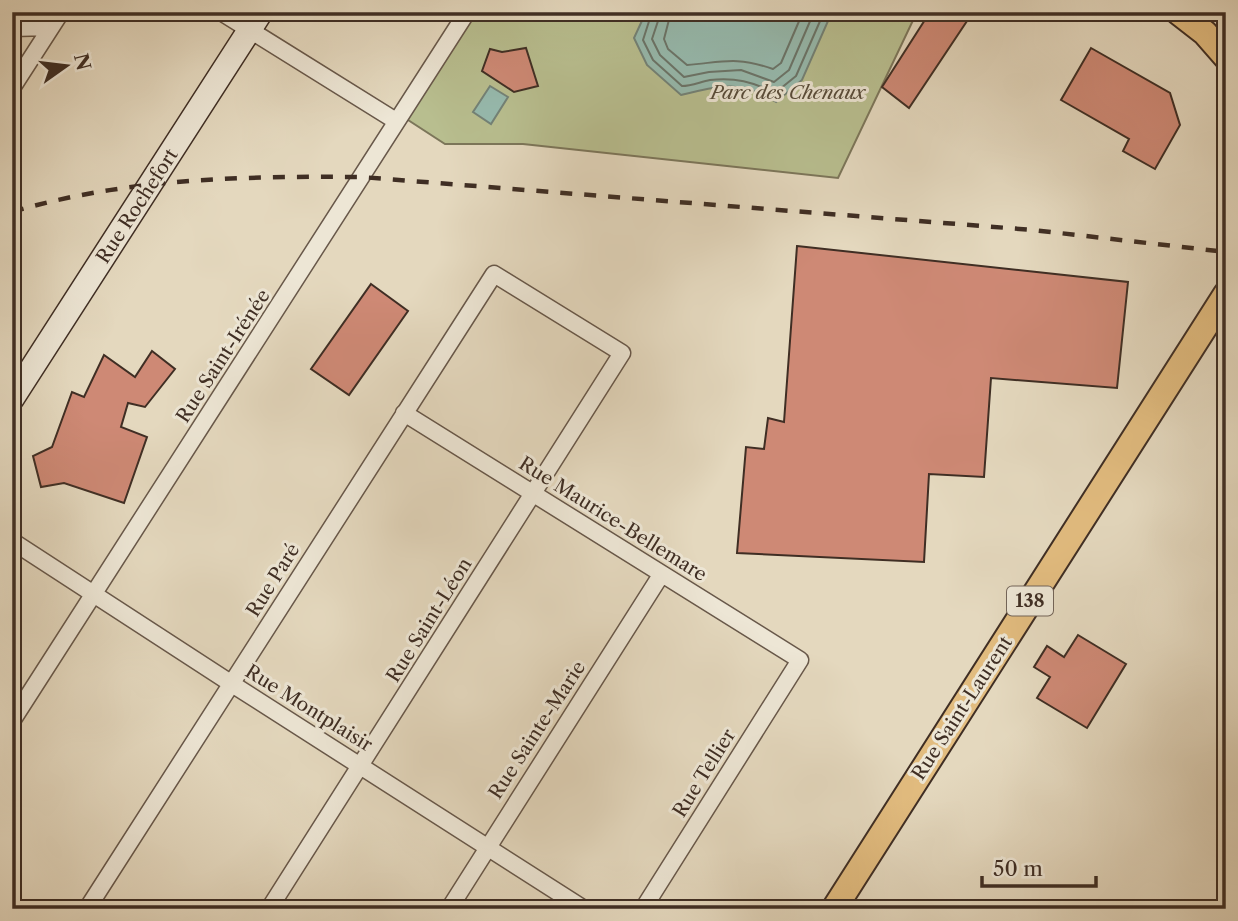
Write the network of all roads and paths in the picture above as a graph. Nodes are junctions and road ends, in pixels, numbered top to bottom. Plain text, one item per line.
1 (61, 12) edge
2 (221, 12) edge
3 (467, 12) edge
4 (1178, 12) edge
5 (255, 21) edge
6 (51, 27) junction
7 (12, 28) edge
8 (1226, 57) edge
9 (12, 88) edge
10 (396, 121) junction
11 (1226, 293) edge
12 (622, 353) joint
13 (12, 399) edge
14 (404, 413) junction
15 (533, 494) junction
16 (12, 541) edge
17 (661, 575) junction
18 (94, 593) junction
19 (800, 660) joint
20 (232, 684) junction
21 (12, 721) edge
22 (361, 765) junction
23 (489, 847) junction
24 (87, 909) edge
25 (269, 909) edge
26 (449, 909) edge
27 (584, 909) edge
28 (643, 909) edge
29 (834, 909) edge

1 - 6 street
2 - 5 street
3 - 10 street, Rue Saint-Irénée
4 - 8 main road
5 - 10 street
5 - 13 street, Rue Rochefort
6 - 7 street
6 - 9 street
10 - 18 street, Rue Saint-Irénée
11 - 29 main road, Rue Saint-Laurent / 138
12 - 14 street, Rue Paré
12 - 15 street, Rue Saint-Léon
14 - 15 street, Rue Maurice-Bellemare
14 - 20 street, Rue Paré
15 - 17 street, Rue Maurice-Bellemare
15 - 22 street, Rue Saint-Léon
16 - 18 street, Rue Montplaisir
17 - 19 street, Rue Maurice-Bellemare
17 - 23 street, Rue Sainte-Marie
18 - 20 street, Rue Montplaisir
18 - 21 street, Rue Saint-Irénée
19 - 28 street, Rue Tellier
20 - 22 street, Rue Montplaisir
20 - 24 street, Rue Paré
22 - 23 street, Rue Montplaisir
22 - 25 street, Rue Saint-Léon
23 - 26 street, Rue Sainte-Marie
23 - 27 street, Rue Montplaisir

